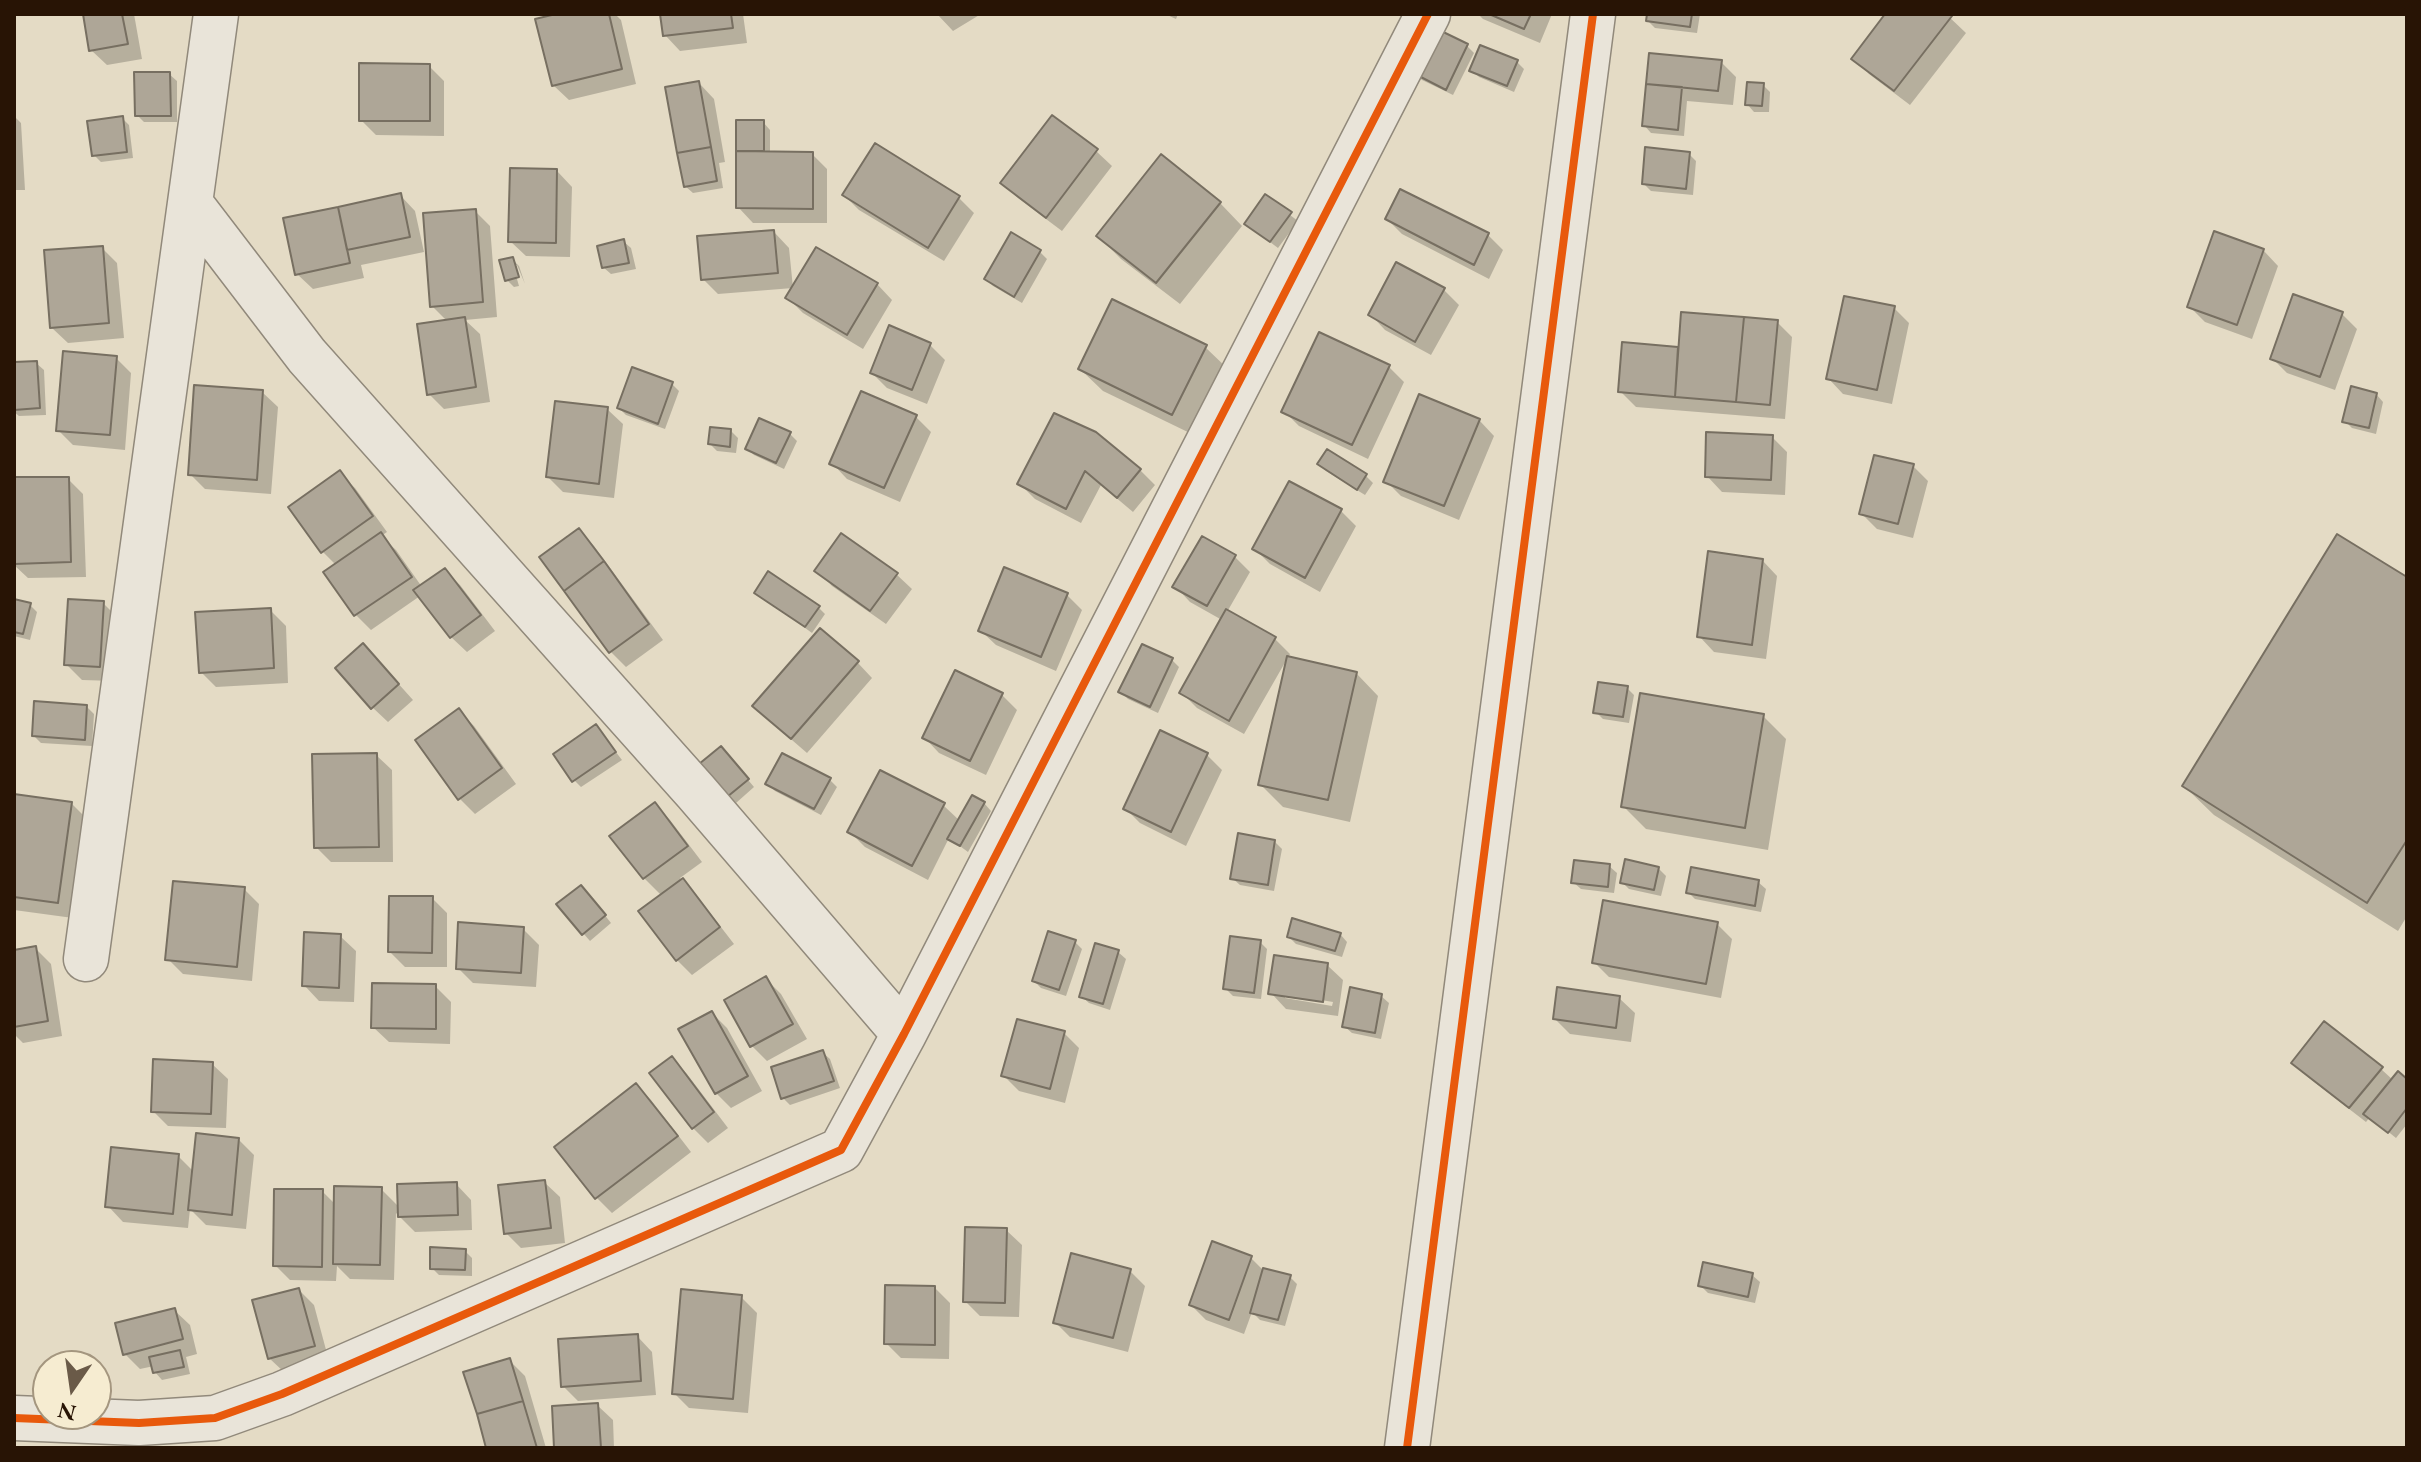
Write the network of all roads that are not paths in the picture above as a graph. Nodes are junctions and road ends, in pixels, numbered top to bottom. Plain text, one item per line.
1 (216, 14) edge
2 (1428, 14) edge
3 (1593, 14) edge
4 (190, 203) junction
5 (86, 959) dead end
6 (904, 1034) junction
7 (14, 1418) edge
8 (1407, 1448) edge

1 - 4 street
2 - 6 street
3 - 8 street
4 - 5 street
4 - 6 street
6 - 7 street

